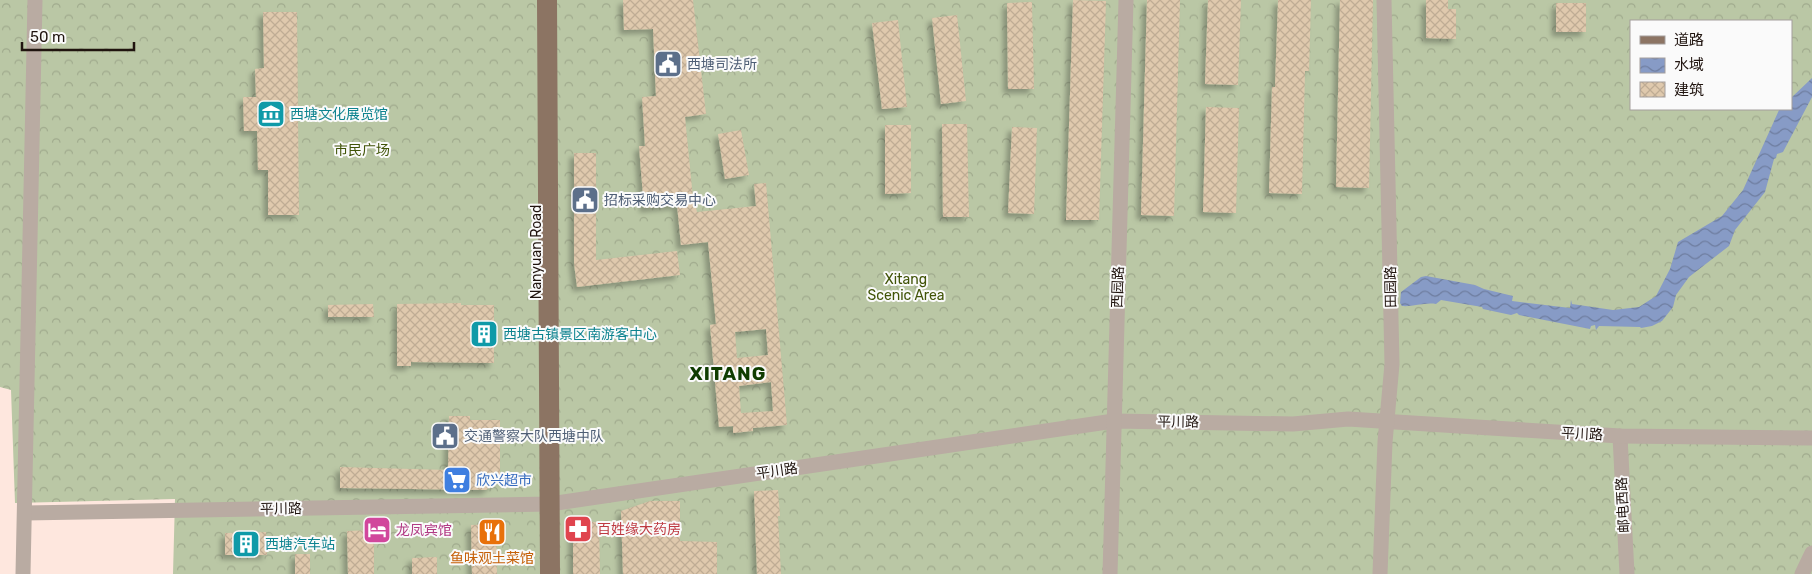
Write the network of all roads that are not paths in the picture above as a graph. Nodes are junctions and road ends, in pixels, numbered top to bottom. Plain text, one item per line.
1 (36, 0) edge
2 (535, 0) edge
3 (547, 0) edge
4 (1126, 0) edge
5 (1384, 0) edge
6 (1114, 421) junction
7 (1388, 422) junction
8 (1620, 436) junction
9 (1812, 438) edge
10 (543, 504) junction
11 (25, 513) junction
12 (1812, 553) edge
13 (24, 574) edge
14 (537, 574) edge
15 (550, 574) edge
16 (1110, 574) edge
17 (1380, 574) edge
18 (1627, 574) edge
19 (1802, 574) edge

1 - 11 street
2 - 10 main road, Nanyuan Road
3 - 10 main road, Nanyuan Road
4 - 6 street, 西园路
5 - 7 street, 田园路
6 - 7 street, 平川路
6 - 10 street, 平川路
6 - 16 street, 西园路
7 - 8 street, 平川路
7 - 17 street, 田园路
8 - 9 street, 平川路
8 - 18 street, 邮电西路
10 - 11 street, 平川路
10 - 14 main road
10 - 15 main road
11 - 13 street
12 - 19 street

